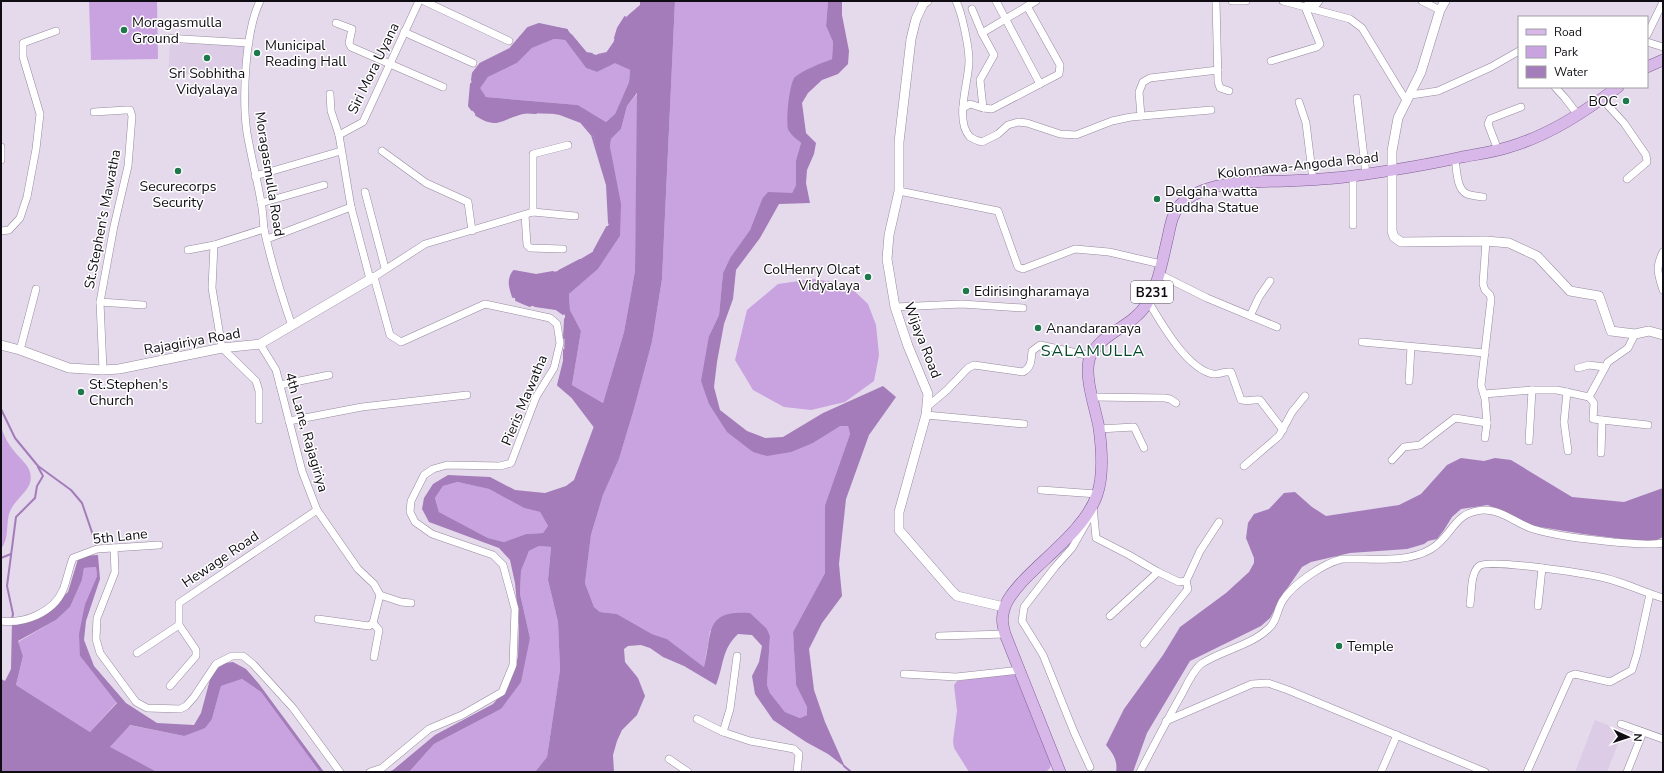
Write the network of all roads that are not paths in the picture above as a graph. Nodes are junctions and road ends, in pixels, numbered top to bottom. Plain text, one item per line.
1 (260, 1) edge
2 (419, 1) edge
3 (424, 1) edge
4 (927, 1) edge
5 (956, 1) edge
6 (996, 1) edge
7 (1036, 1) edge
8 (1216, 1) edge
9 (1232, 1) edge
10 (1246, 1) edge
11 (1283, 1) edge
12 (1311, 1) edge
13 (1319, 1) edge
14 (1422, 1) edge
15 (1445, 1) edge
16 (1663, 2) edge
17 (1027, 6) junction
18 (1305, 7) junction
19 (972, 8) dead end
20 (1314, 9) junction
21 (1440, 10) junction
22 (1006, 19) junction
23 (336, 24) dead end
24 (56, 31) dead end
25 (404, 32) junction
26 (982, 33) junction
27 (1648, 33) edge
28 (166, 38) dead end
29 (509, 41) dead end
30 (1648, 42) edge
31 (249, 43) junction
32 (1663, 47) edge
33 (1518, 52) edge
34 (1663, 60) edge
35 (1271, 61) dead end
36 (473, 63) dead end
37 (391, 64) junction
38 (1648, 67) edge
39 (1218, 70) junction
40 (1040, 84) junction
41 (444, 87) dead end
42 (1556, 88) edge
43 (1617, 88) edge
44 (1229, 90) dead end
45 (330, 94) dead end
46 (1357, 98) dead end
47 (1409, 98) junction
48 (1602, 99) junction
49 (1299, 102) dead end
50 (1521, 107) dead end
51 (963, 108) junction
52 (983, 108) junction
53 (1211, 110) dead end
54 (94, 112) dead end
55 (1578, 115) junction
56 (1141, 116) junction
57 (338, 135) junction
58 (568, 145) dead end
59 (1, 147) edge
60 (341, 150) junction
61 (1498, 150) junction
62 (382, 151) dead end
63 (1455, 159) junction
64 (1, 160) edge
65 (1392, 170) junction
66 (1366, 174) junction
67 (255, 176) junction
68 (1353, 176) junction
69 (1627, 179) dead end
70 (1313, 180) junction
71 (324, 185) dead end
72 (365, 192) dead end
73 (899, 192) junction
74 (1483, 197) dead end
75 (261, 203) junction
76 (351, 207) junction
77 (533, 212) junction
78 (525, 215) junction
79 (575, 216) dead end
80 (1353, 225) dead end
81 (264, 229) junction
82 (1, 231) edge
83 (472, 231) junction
84 (267, 239) junction
85 (1486, 241) junction
86 (214, 245) junction
87 (563, 249) dead end
88 (188, 250) dead end
89 (1663, 252) edge
90 (385, 268) junction
91 (1160, 269) junction
92 (372, 278) junction
93 (1270, 281) dead end
94 (36, 290) dead end
95 (1663, 290) edge
96 (1148, 301) junction
97 (100, 302) junction
98 (143, 305) dead end
99 (895, 307) junction
100 (1023, 308) dead end
101 (1250, 316) junction
102 (292, 326) junction
103 (1277, 327) dead end
104 (1635, 334) junction
105 (1663, 335) edge
106 (1362, 342) dead end
107 (260, 344) junction
108 (1, 345) edge
109 (1411, 347) junction
110 (222, 348) junction
111 (20, 350) junction
112 (1485, 353) junction
113 (1091, 356) junction
114 (1578, 368) dead end
115 (1604, 368) junction
116 (103, 370) junction
117 (328, 375) dead end
118 (1409, 381) dead end
119 (280, 385) junction
120 (1532, 390) junction
121 (1567, 392) junction
122 (1484, 394) junction
123 (468, 395) dead end
124 (1305, 396) dead end
125 (1092, 397) junction
126 (1589, 397) junction
127 (1176, 403) dead end
128 (927, 410) junction
129 (259, 420) dead end
130 (1602, 420) junction
131 (289, 421) junction
132 (1487, 423) junction
133 (1024, 424) dead end
134 (1648, 425) dead end
135 (1099, 428) junction
136 (1283, 430) junction
137 (1485, 438) dead end
138 (1529, 441) dead end
139 (1144, 448) dead end
140 (1568, 451) dead end
141 (1601, 453) dead end
142 (1392, 460) dead end
143 (1244, 466) dead end
144 (1041, 490) dead end
145 (1097, 494) junction
146 (1093, 508) junction
147 (317, 510) junction
148 (1219, 522) dead end
149 (1663, 543) edge
150 (159, 545) dead end
151 (114, 548) junction
152 (1542, 568) junction
153 (1158, 572) junction
154 (1186, 581) junction
155 (380, 594) junction
156 (1650, 594) junction
157 (1663, 598) edge
158 (411, 603) dead end
159 (1470, 604) dead end
160 (1538, 606) dead end
161 (1004, 607) junction
162 (1110, 616) dead end
163 (318, 619) dead end
164 (1, 622) edge
165 (373, 623) junction
166 (179, 625) junction
167 (1005, 634) junction
168 (940, 636) dead end
169 (1144, 644) dead end
170 (137, 653) dead end
171 (737, 656) dead end
172 (374, 657) dead end
173 (1020, 670) junction
174 (904, 674) dead end
175 (170, 686) dead end
176 (697, 719) dead end
177 (1166, 722) junction
178 (1621, 724) dead end
179 (723, 732) junction
180 (1643, 732) junction
181 (1397, 735) junction
182 (1663, 739) edge
183 (669, 759) dead end
184 (1090, 766) dead end
185 (340, 772) edge
186 (370, 772) edge
187 (688, 772) edge
188 (797, 772) edge
189 (1060, 772) edge
190 (1140, 772) edge
191 (1381, 772) edge
192 (1485, 772) edge
193 (1527, 772) edge
194 (1627, 772) edge

1 - 31 street, Moragasmulla Road
2 - 25 street, Siri Mora Uyana
3 - 29 street
4 - 73 street, Wijaya Road
5 - 51 street
6 - 22 street
7 - 17 street
8 - 39 street
9 - 10 street
11 - 18 street
12 - 18 street
13 - 20 street
14 - 21 street
15 - 21 street
16 - 27 street
17 - 22 street
17 - 40 street
18 - 20 street
18 - 35 street
19 - 26 street
20 - 47 street
21 - 47 street
22 - 26 street
22 - 40 street
23 - 37 street
24 - 82 street
25 - 36 street
25 - 37 street, Siri Mora Uyana
26 - 52 street
28 - 31 street
30 - 32 street
31 - 67 street, Moragasmulla Road
33 - 47 street
34 - 38 main road
37 - 41 street
37 - 57 street, Siri Mora Uyana
39 - 44 street
39 - 56 street
40 - 52 street
42 - 55 street
43 - 48 main road, Kolonnawa-Angoda Road / B231
45 - 57 street, Pieris Mawatha
46 - 66 street
47 - 65 street
48 - 55 main road, Kolonnawa-Angoda Road / B231
48 - 69 street
49 - 70 street
50 - 61 street
51 - 52 street
51 - 56 street
53 - 56 street
54 - 97 street, St.Stephen's Mawatha
55 - 61 main road, Kolonnawa-Angoda Road / B231
57 - 60 street, Pieris Mawatha
58 - 77 street
59 - 64 street
60 - 67 street
60 - 76 street, Pieris Mawatha
61 - 63 main road, Kolonnawa-Angoda Road / B231
62 - 83 street
63 - 65 main road, Kolonnawa-Angoda Road / B231
63 - 74 street
65 - 66 main road, Kolonnawa-Angoda Road / B231
65 - 85 street
66 - 68 main road, Kolonnawa-Angoda Road / B231
67 - 75 street, Moragasmulla Road
68 - 70 main road, Kolonnawa-Angoda Road / B231
68 - 80 street
70 - 91 main road, Kolonnawa-Angoda Road / B231
71 - 75 street
72 - 90 street
73 - 91 street
73 - 99 street, Wijaya Road
75 - 81 street, Moragasmulla Road
76 - 84 street
76 - 92 street, Pieris Mawatha
77 - 78 street
77 - 79 street
78 - 83 street
78 - 87 street
81 - 84 street, Moragasmulla Road
81 - 86 street
83 - 90 street
84 - 102 street, Moragasmulla Road
85 - 104 street
85 - 112 street
86 - 88 street
86 - 110 street
89 - 95 street
90 - 92 street
91 - 96 main road, Kolonnawa-Angoda Road / B231
91 - 101 street
92 - 102 street, Rajagiriya Road
92 - 186 street, Pieris Mawatha
93 - 101 street
94 - 111 street
96 - 113 main road, Kolonnawa-Angoda Road / B231
96 - 136 street
97 - 98 street
97 - 116 street, St.Stephen's Mawatha
99 - 100 street
99 - 128 street, Wijaya Road
101 - 103 street
102 - 107 street, Rajagiriya Road
104 - 105 street
104 - 115 street
106 - 109 street
107 - 110 street, Rajagiriya Road
107 - 119 street, 4th Lane, Rajagiriya
108 - 111 street, Rajagiriya Road
109 - 112 street
109 - 118 street
110 - 116 street, Rajagiriya Road
110 - 129 street
111 - 116 street, Rajagiriya Road
112 - 122 street
113 - 125 main road
113 - 128 street
114 - 115 street
115 - 126 street
117 - 119 street
119 - 131 street, 4th Lane, Rajagiriya
120 - 121 street
120 - 122 street
120 - 138 street
121 - 126 street
121 - 140 street
122 - 132 street
123 - 131 street
124 - 136 street
125 - 127 street
125 - 135 main road
126 - 130 street
128 - 133 street
128 - 161 street, Wijaya Road
130 - 134 street
130 - 141 street
131 - 147 street, 4th Lane, Rajagiriya
132 - 137 street
132 - 142 street
135 - 139 street
135 - 145 main road
136 - 143 street
144 - 145 street
145 - 146 main road
146 - 153 street
146 - 161 main road
146 - 184 street
147 - 155 street, 4th Lane, Rajagiriya
147 - 166 street, Hewage Road
148 - 154 street
149 - 177 street
150 - 151 street, 5th Lane
151 - 164 street, 5th Lane
151 - 185 street
152 - 156 street
152 - 159 street
152 - 160 street
153 - 154 street
153 - 162 street
154 - 169 street
155 - 158 street
155 - 165 street
156 - 157 street
156 - 193 street
161 - 167 main road
163 - 165 street
165 - 172 street
166 - 170 street
166 - 175 street
167 - 168 street
167 - 173 main road
171 - 179 street
173 - 174 street
173 - 189 main road
176 - 179 street
177 - 181 street
177 - 190 street
178 - 180 street
179 - 188 street
180 - 182 street
180 - 194 street
181 - 191 street
181 - 192 street
183 - 187 street

